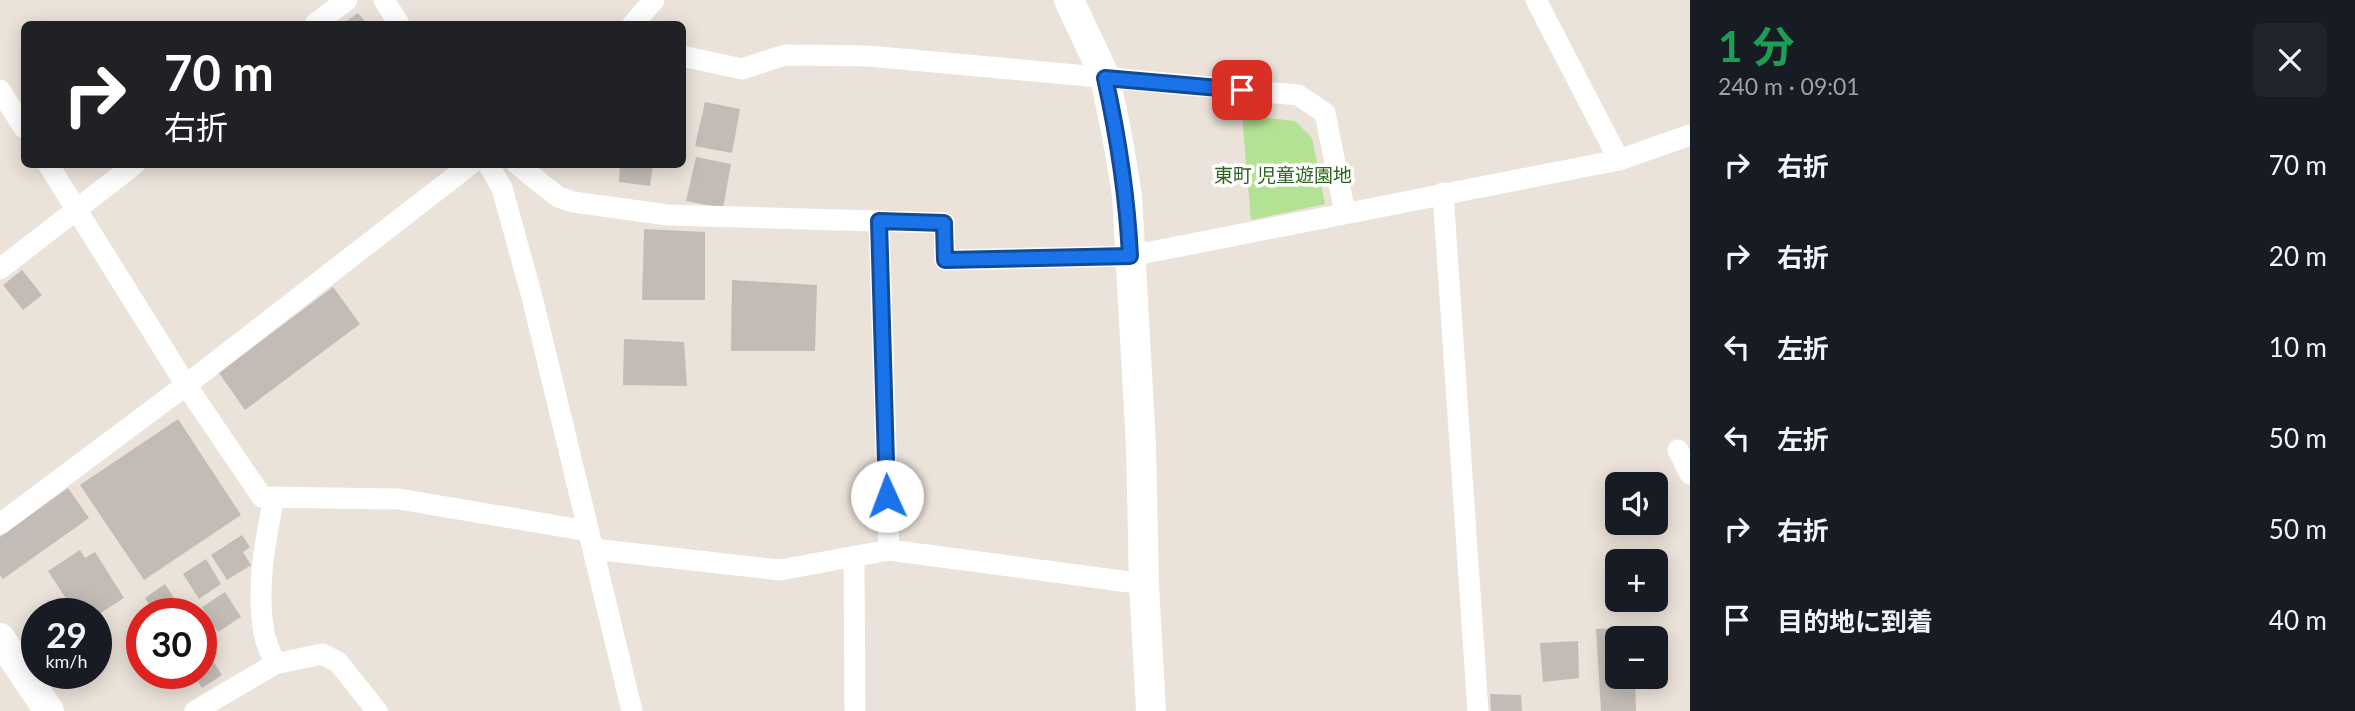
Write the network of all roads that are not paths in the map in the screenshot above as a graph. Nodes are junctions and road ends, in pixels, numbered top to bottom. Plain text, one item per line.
1 (347, 0) edge
2 (384, 0) edge
3 (654, 0) edge
4 (1069, 0) edge
5 (1536, 0) edge
6 (319, 21) edge
7 (397, 21) edge
8 (636, 21) edge
9 (686, 57) edge
10 (1105, 78) junction
11 (0, 90) edge
12 (21, 123) edge
13 (1690, 135) edge
14 (1619, 160) junction
15 (51, 168) edge
16 (130, 168) edge
17 (466, 168) edge
18 (490, 168) edge
19 (522, 168) edge
20 (1443, 193) junction
21 (78, 209) junction
22 (1345, 213) junction
23 (879, 221) junction
24 (1130, 256) junction
25 (0, 269) edge
26 (186, 386) junction
27 (1678, 450) dead end
28 (1690, 474) edge
29 (274, 497) junction
30 (0, 524) edge
31 (590, 540) junction
32 (889, 551) junction
33 (854, 558) junction
34 (1144, 584) junction
35 (0, 638) edge
36 (275, 664) junction
37 (49, 711) edge
38 (195, 711) edge
39 (377, 711) edge
40 (632, 711) edge
41 (855, 711) edge
42 (1152, 711) edge
43 (1478, 711) edge

1 - 6 street
2 - 7 street
3 - 8 street
4 - 10 street
5 - 14 street
9 - 10 street
10 - 22 street
10 - 24 street
11 - 12 street
13 - 14 street
14 - 20 street
15 - 21 street
16 - 21 street
17 - 26 street
18 - 31 street
19 - 23 street
20 - 22 street
20 - 43 street
21 - 25 street
21 - 26 street
22 - 24 street
23 - 24 street
23 - 32 street
24 - 34 street
26 - 29 street
26 - 30 street
27 - 28 street
29 - 31 street
29 - 36 street
31 - 33 street
31 - 40 street
32 - 33 street
32 - 34 street
33 - 41 street
34 - 42 street
35 - 37 street
36 - 38 street
36 - 39 street

